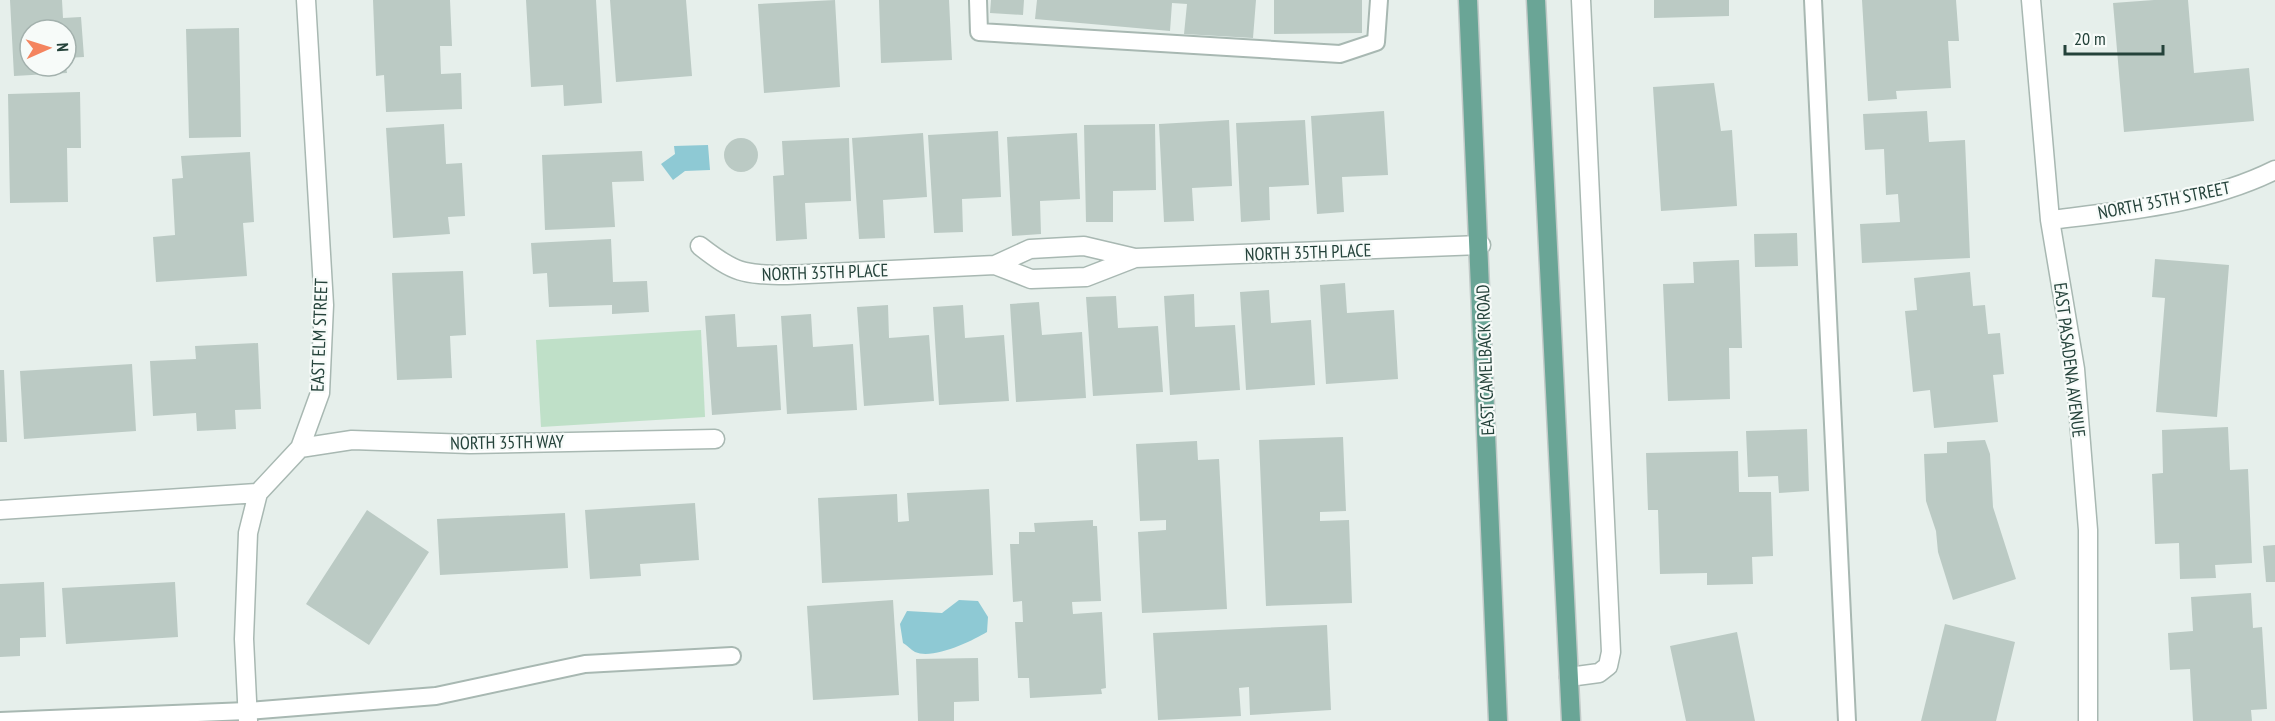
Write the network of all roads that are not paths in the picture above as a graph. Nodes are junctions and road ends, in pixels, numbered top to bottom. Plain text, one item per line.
1 (306, 0) edge
2 (978, 0) edge
3 (1379, 0) edge
4 (1468, 0) edge
5 (1536, 0) edge
6 (1581, 0) edge
7 (1813, 0) edge
8 (2031, 0) edge
9 (2275, 170) edge
10 (2050, 220) junction
11 (1480, 244) junction
12 (700, 246) dead end
13 (1135, 258) junction
14 (995, 265) junction
15 (715, 439) dead end
16 (300, 448) junction
17 (258, 494) junction
18 (0, 510) edge
19 (732, 656) dead end
20 (1569, 677) junction
21 (248, 716) edge
22 (0, 721) edge
23 (1498, 721) edge
24 (1571, 721) edge
25 (1846, 721) edge
26 (2088, 721) edge

1 - 16 street, EAST ELM STREET
2 - 3 lane
4 - 11 main road, EAST CAMELBACK ROAD
5 - 20 main road
6 - 20 street
7 - 25 lane
8 - 10 street, EAST PASADENA AVENUE
9 - 10 street, NORTH 35TH STREET
10 - 26 street, EAST PASADENA AVENUE
11 - 13 street, NORTH 35TH PLACE
11 - 23 main road, EAST CAMELBACK ROAD
12 - 14 street, NORTH 35TH PLACE
13 - 14 street, NORTH 35TH PLACE
13 - 14 street, NORTH 35TH PLACE
15 - 16 street, NORTH 35TH WAY
16 - 17 street, EAST ELM STREET
17 - 18 street
17 - 21 street, EAST ELM STREET
19 - 21 lane
20 - 24 main road
21 - 22 lane

